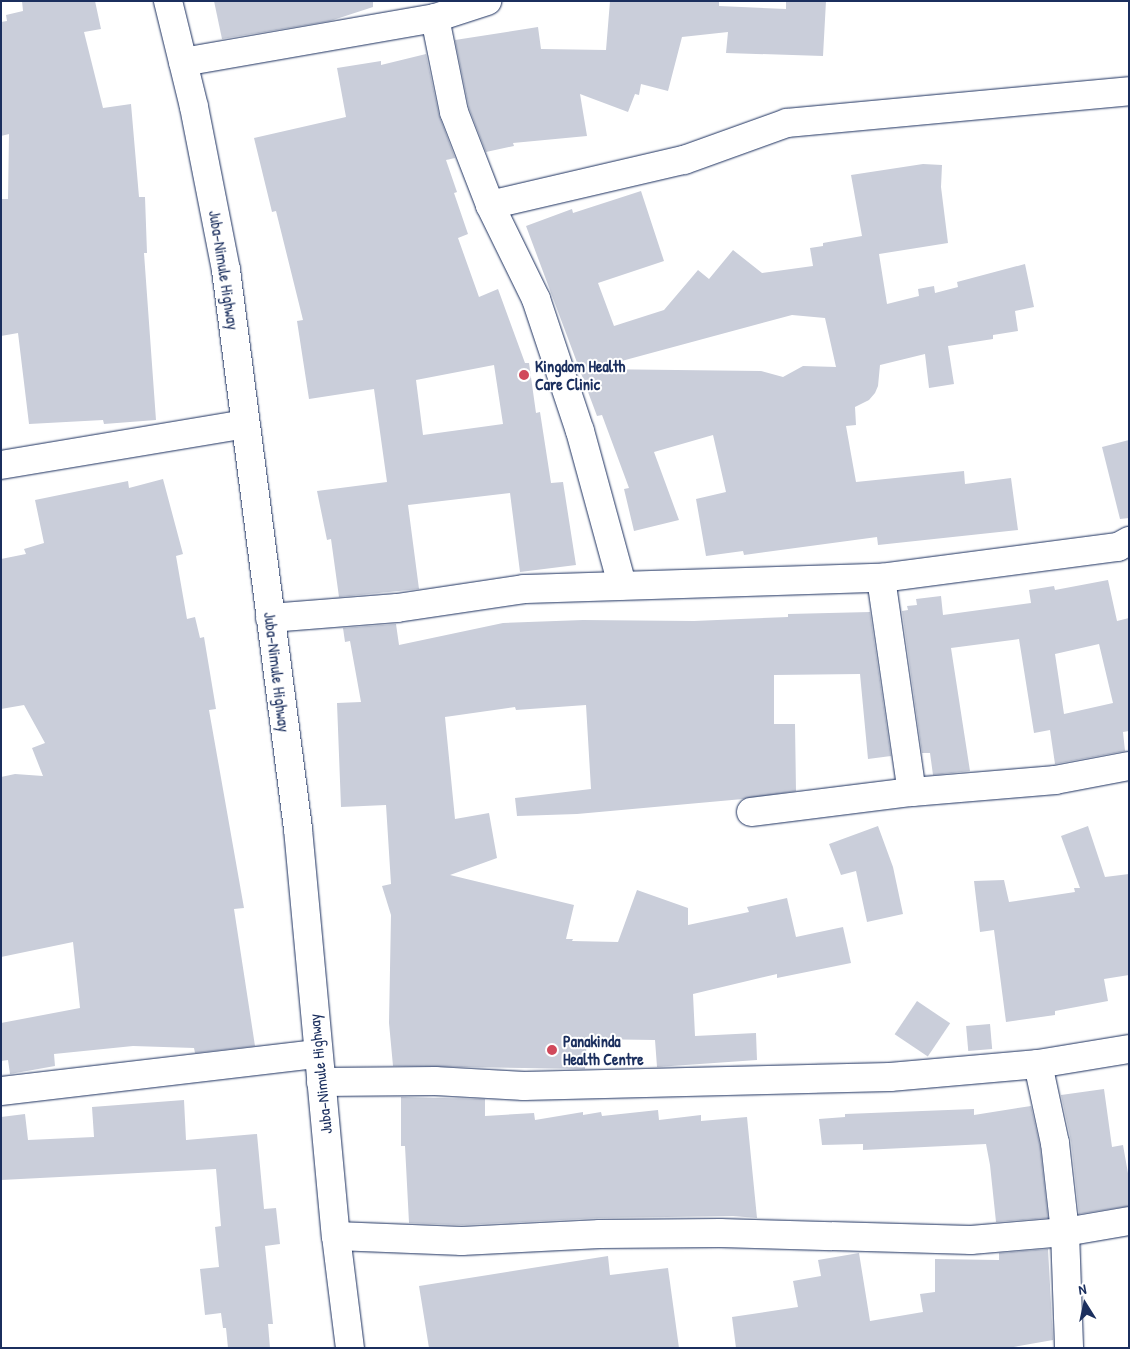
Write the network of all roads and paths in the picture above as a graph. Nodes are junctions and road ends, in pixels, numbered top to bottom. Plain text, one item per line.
1 (168, 1) edge
2 (487, 1) edge
3 (435, 18) junction
4 (183, 62) junction
5 (1129, 91) edge
6 (490, 206) junction
7 (245, 424) junction
8 (1, 465) edge
9 (1129, 541) edge
10 (881, 578) junction
11 (622, 585) junction
12 (270, 618) junction
13 (1129, 766) edge
14 (912, 792) junction
15 (751, 812) dead end
16 (1129, 1049) edge
17 (318, 1054) junction
18 (1038, 1064) junction
19 (321, 1082) junction
20 (1, 1091) edge
21 (1129, 1221) edge
22 (1065, 1232) junction
23 (336, 1236) junction
24 (350, 1348) edge
25 (1069, 1348) edge

1 - 4 street, Juba–Nimule Highway
2 - 3 street
3 - 4 street
3 - 6 street
4 - 7 street, Juba–Nimule Highway
5 - 6 street
6 - 11 street
7 - 8 street
7 - 12 street, Juba–Nimule Highway
9 - 10 street
10 - 11 street
10 - 14 street
11 - 12 street
12 - 17 street, Juba–Nimule Highway
13 - 14 street
14 - 15 street
16 - 18 street
17 - 19 street, Juba–Nimule Highway
17 - 20 street
18 - 19 street
18 - 22 street
19 - 23 street, Juba–Nimule Highway
21 - 22 street
22 - 23 street
22 - 25 street
23 - 24 street, Juba–Nimule Highway

